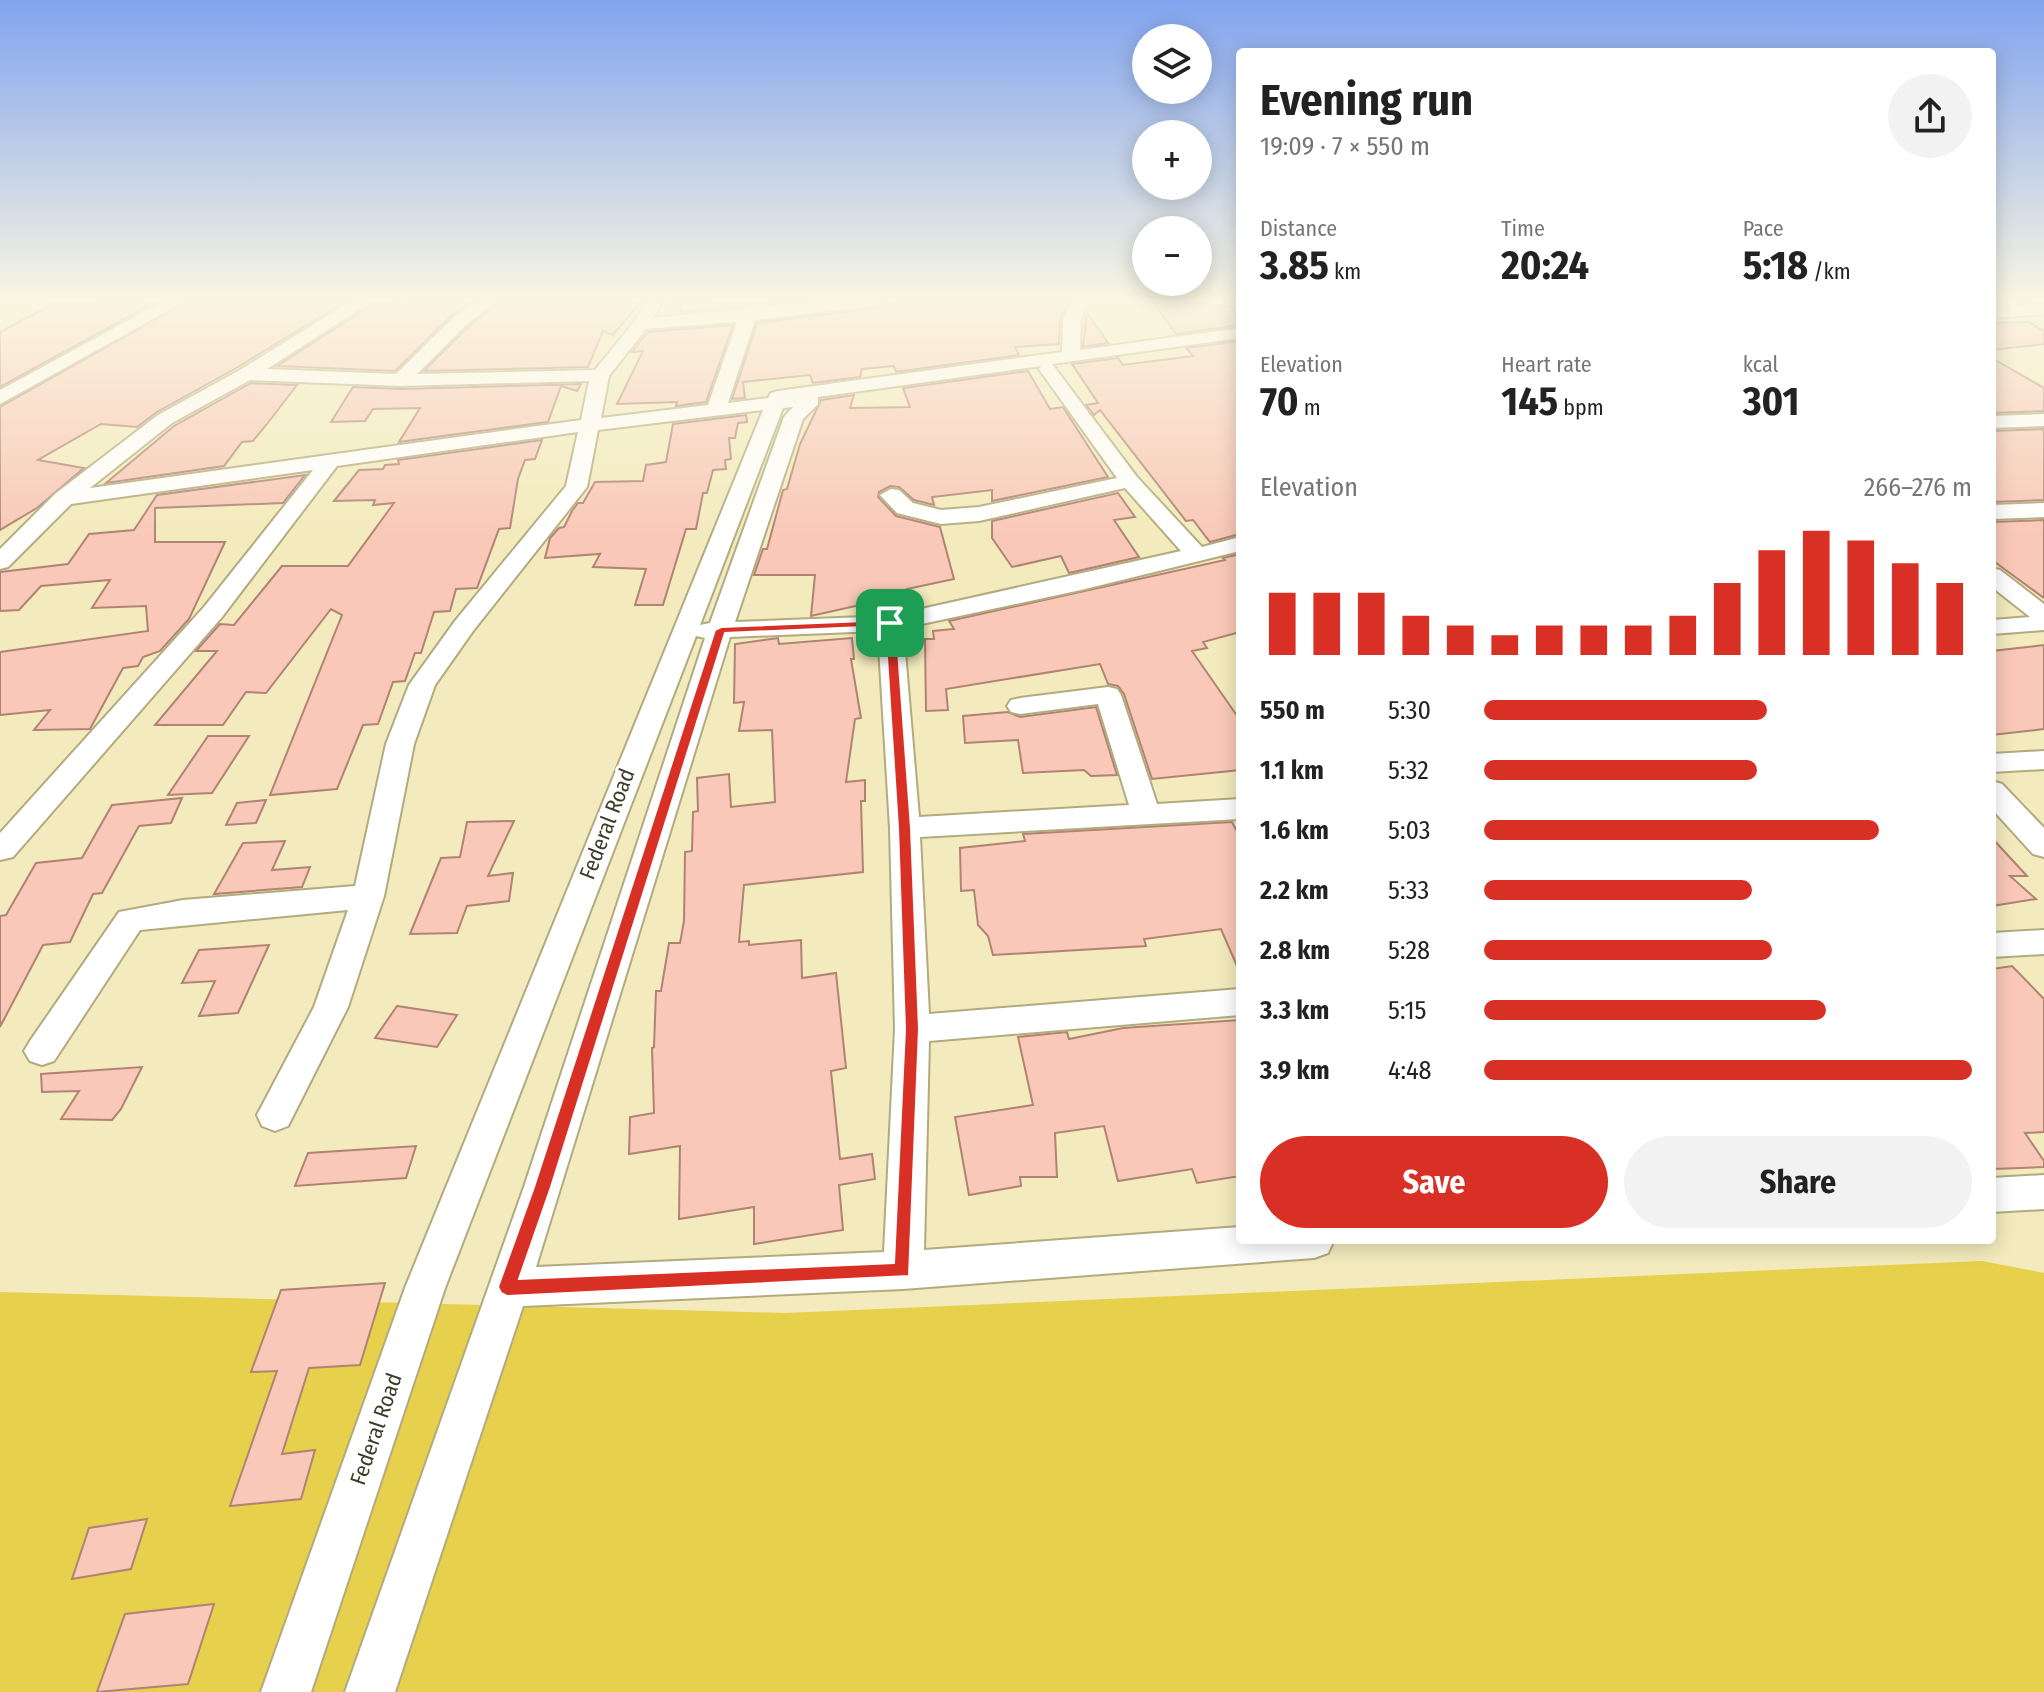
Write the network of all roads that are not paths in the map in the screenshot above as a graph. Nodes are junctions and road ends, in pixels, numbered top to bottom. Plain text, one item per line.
1 (37, 378) edge
2 (240, 378) edge
3 (349, 378) edge
4 (482, 378) edge
5 (599, 378) edge
6 (727, 378) edge
7 (910, 378) edge
8 (977, 378) edge
9 (1055, 378) edge
10 (401, 380) joint
11 (0, 398) edge
12 (794, 401) junction
13 (717, 408) junction
14 (2044, 420) edge
15 (1996, 422) edge
16 (589, 425) junction
17 (328, 464) junction
18 (1130, 481) junction
19 (891, 495) dead end
20 (64, 498) junction
21 (2044, 510) edge
22 (1996, 512) edge
23 (1236, 545) edge
24 (1196, 554) junction
25 (0, 562) edge
26 (1996, 578) edge
27 (2044, 616) edge
28 (890, 623) junction
29 (2044, 623) edge
30 (1996, 627) edge
31 (721, 630) junction
32 (683, 631) junction
33 (1020, 706) dead end
34 (2044, 760) edge
35 (1996, 763) edge
36 (1996, 795) edge
37 (1236, 809) edge
38 (1146, 814) junction
39 (905, 828) junction
40 (2044, 847) edge
41 (2, 850) dead end
42 (368, 896) junction
43 (2044, 942) edge
44 (1996, 945) edge
45 (1236, 1002) edge
46 (912, 1029) junction
47 (42, 1051) dead end
48 (275, 1115) dead end
49 (2044, 1192) edge
50 (1996, 1195) edge
51 (1259, 1244) edge
52 (903, 1270) junction
53 (507, 1287) junction
54 (286, 1692) edge
55 (370, 1692) edge

1 - 11 street
2 - 20 street
3 - 10 street
4 - 10 street
5 - 16 street
6 - 13 street
7 - 12 street
8 - 12 street
9 - 18 street
12 - 13 street
12 - 31 street
12 - 32 street, Federal Road
13 - 16 street
14 - 15 street
16 - 17 street
16 - 42 street
17 - 20 street
17 - 41 street
18 - 19 street
18 - 24 street
20 - 25 street
21 - 22 street
23 - 24 street
24 - 28 street
26 - 27 street
28 - 31 street
28 - 39 street
29 - 30 street
31 - 32 street
31 - 53 street
32 - 54 street, Federal Road
33 - 38 street
34 - 35 street
36 - 40 street
37 - 38 street
38 - 39 street
39 - 46 street
42 - 47 street
42 - 48 street
43 - 44 street
45 - 46 street
46 - 52 street
49 - 50 street
51 - 52 street
52 - 53 street
53 - 55 street

